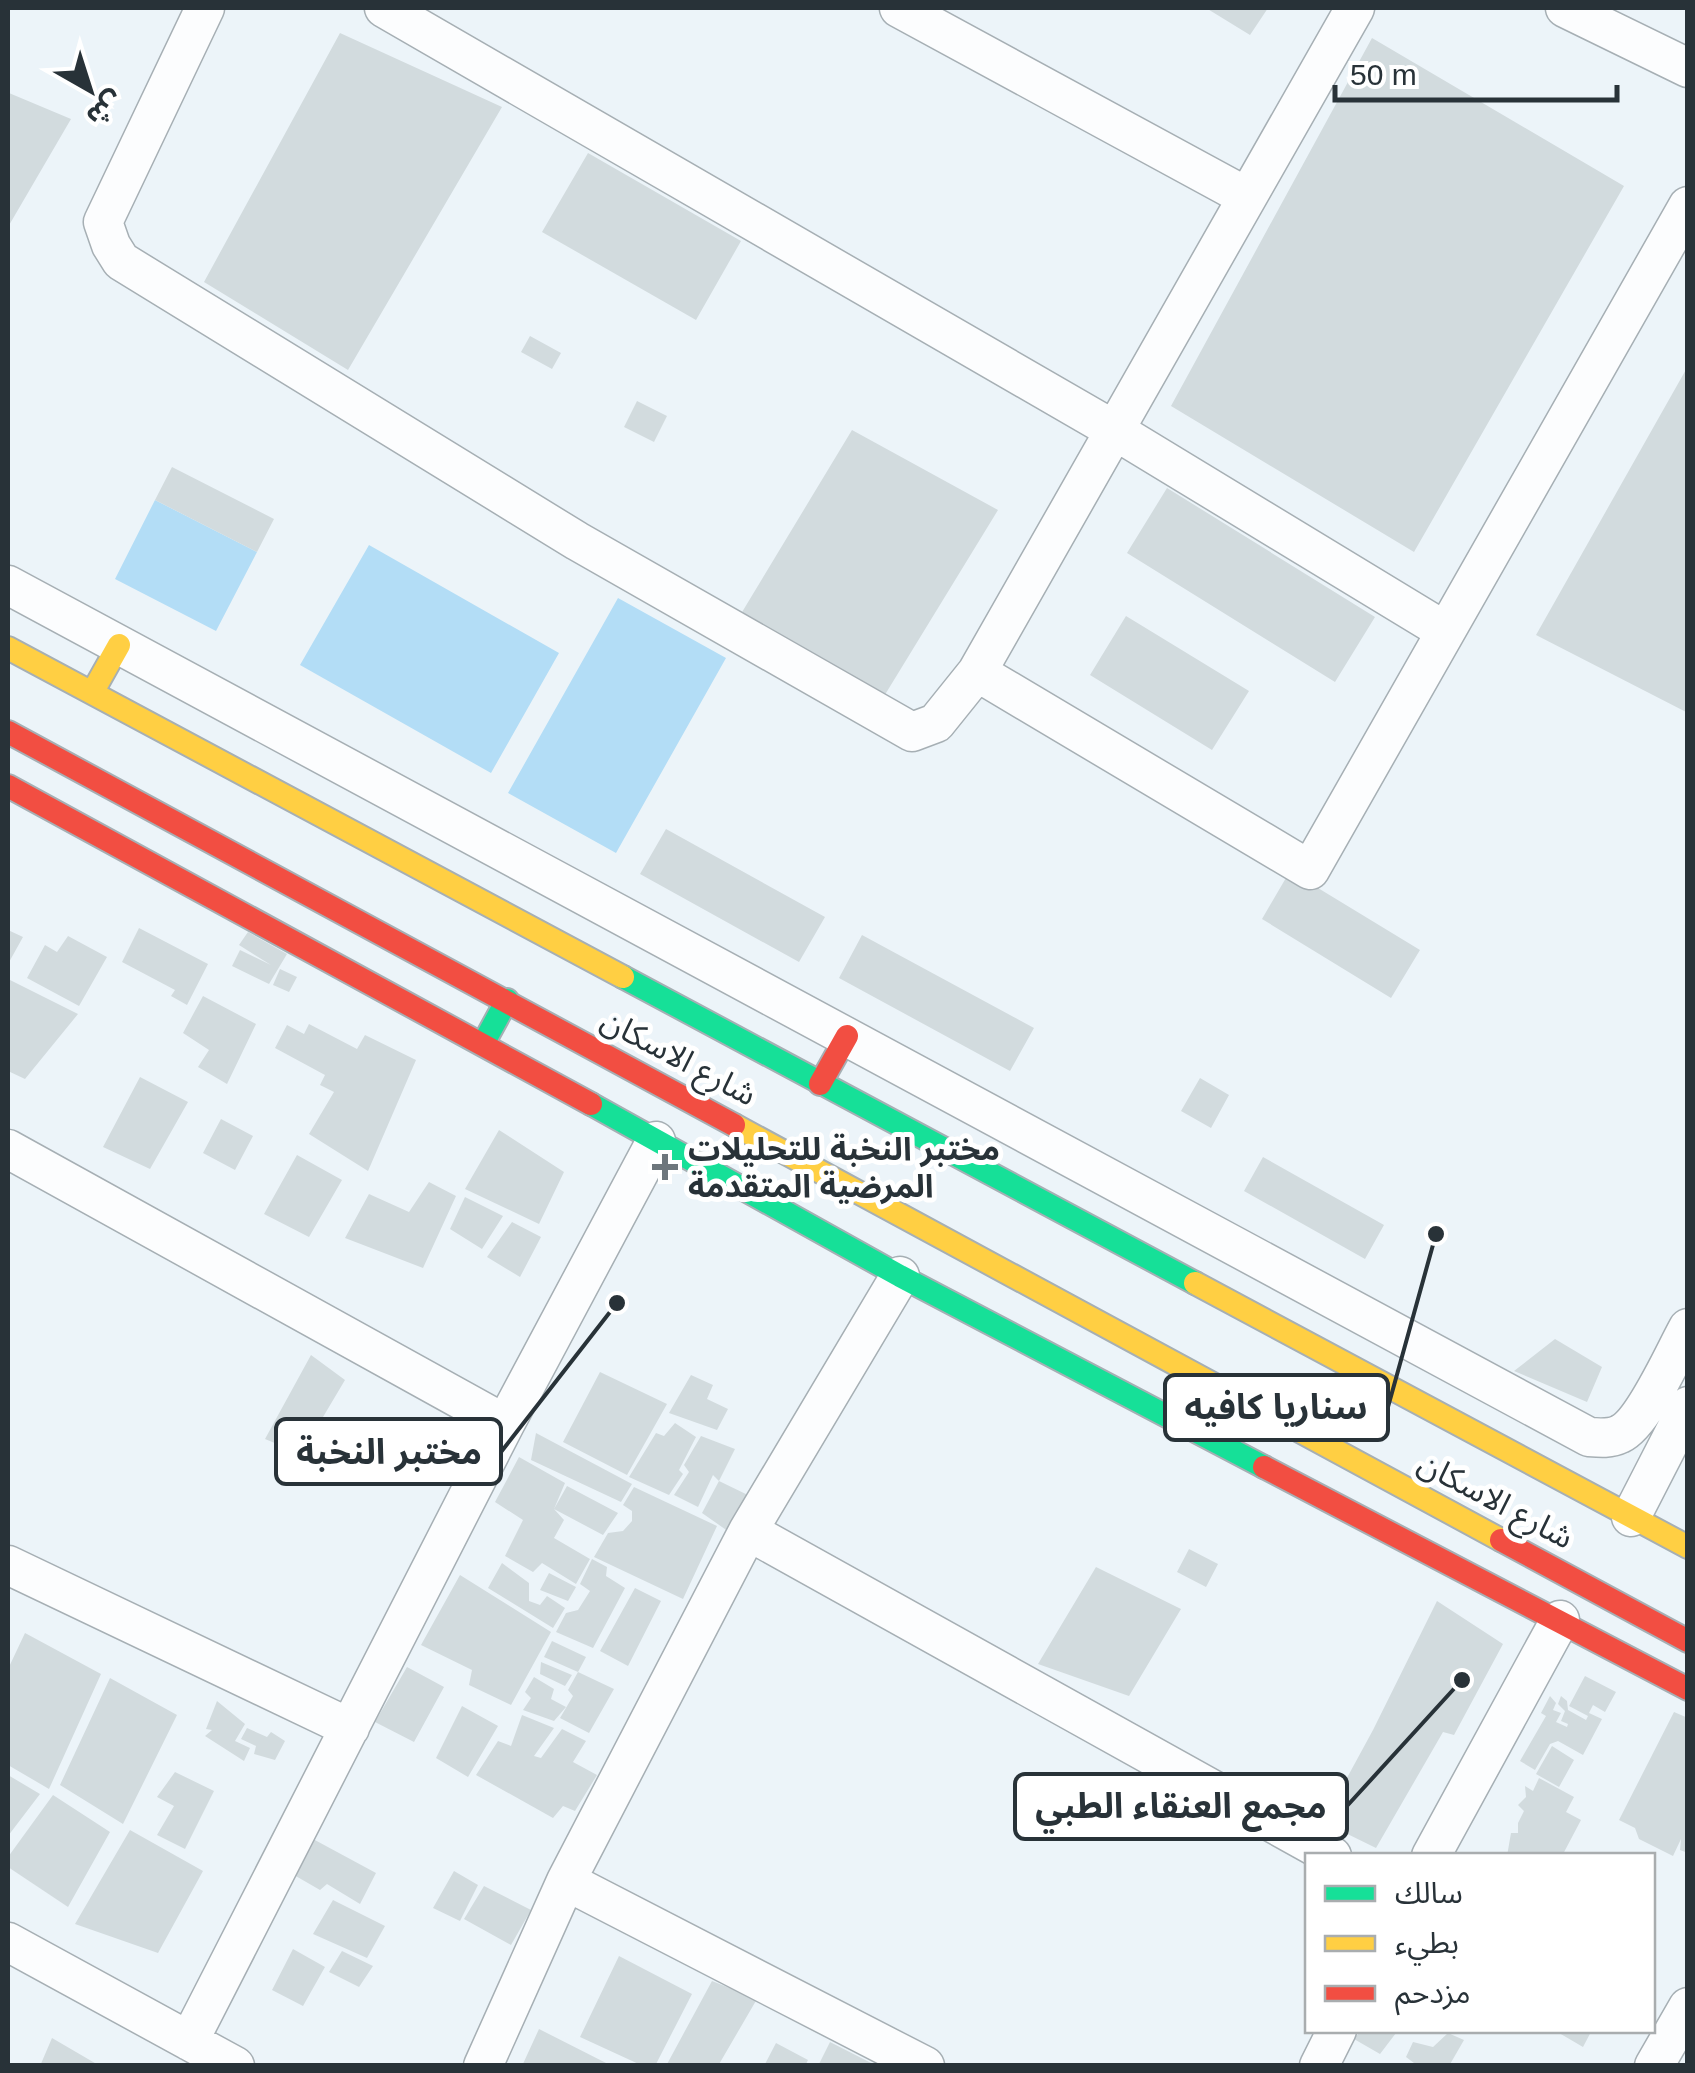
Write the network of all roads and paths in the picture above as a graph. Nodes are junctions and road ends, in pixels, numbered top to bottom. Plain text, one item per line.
1 (206, 8) edge
2 (384, 8) edge
3 (899, 8) edge
4 (1354, 8) edge
5 (1565, 8) edge
6 (1688, 68) edge
7 (1247, 197) junction
8 (1688, 206) edge
9 (1114, 430) junction
10 (8, 585) edge
11 (1446, 632) junction
12 (119, 645) junction
13 (8, 648) edge
14 (976, 672) junction
15 (92, 693) junction
16 (8, 732) edge
17 (8, 786) edge
18 (507, 1000) junction
19 (848, 1036) junction
20 (484, 1044) junction
21 (820, 1084) junction
22 (656, 1142) junction
23 (8, 1149) edge
24 (900, 1276) junction
25 (1688, 1328) edge
26 (1688, 1406) edge
27 (505, 1424) junction
28 (1631, 1517) junction
29 (748, 1532) junction
30 (1688, 1547) edge
31 (8, 1564) edge
32 (1613, 1600) junction
33 (1576, 1629) junction
34 (1688, 1641) edge
35 (1688, 1689) edge
36 (350, 1728) junction
37 (1327, 1853) edge
38 (1433, 1853) edge
39 (566, 1881) junction
40 (8, 1942) edge
41 (1688, 2007) edge
42 (1335, 2033) edge
43 (189, 2041) junction
44 (1670, 2053) edge
45 (236, 2066) edge
46 (484, 2066) edge
47 (926, 2066) edge
48 (1318, 2066) edge

1 - 14 street
2 - 9 street
3 - 7 street
4 - 7 street
5 - 6 street
7 - 9 street
8 - 11 street
9 - 11 street
9 - 14 street
10 - 12 street
11 - 14 street
12 - 15 main road
12 - 19 street
13 - 15 main road, شارع الاسكان
15 - 21 main road, شارع الاسكان
16 - 18 main road, شارع الاسكان
17 - 20 main road
18 - 20 main road
18 - 32 main road, شارع الاسكان
19 - 21 main road
19 - 25 street
20 - 22 main road
21 - 28 main road, شارع الاسكان
22 - 24 main road
22 - 27 street
23 - 27 street
24 - 29 street
24 - 33 main road
26 - 28 street
27 - 36 street
28 - 30 main road, شارع الاسكان
29 - 37 street
29 - 39 street
31 - 36 street
32 - 33 main road
32 - 34 main road, شارع الاسكان
33 - 35 main road
33 - 38 street
36 - 43 street
39 - 46 street
39 - 47 street
40 - 43 street
41 - 44 street
42 - 48 street
43 - 45 street

